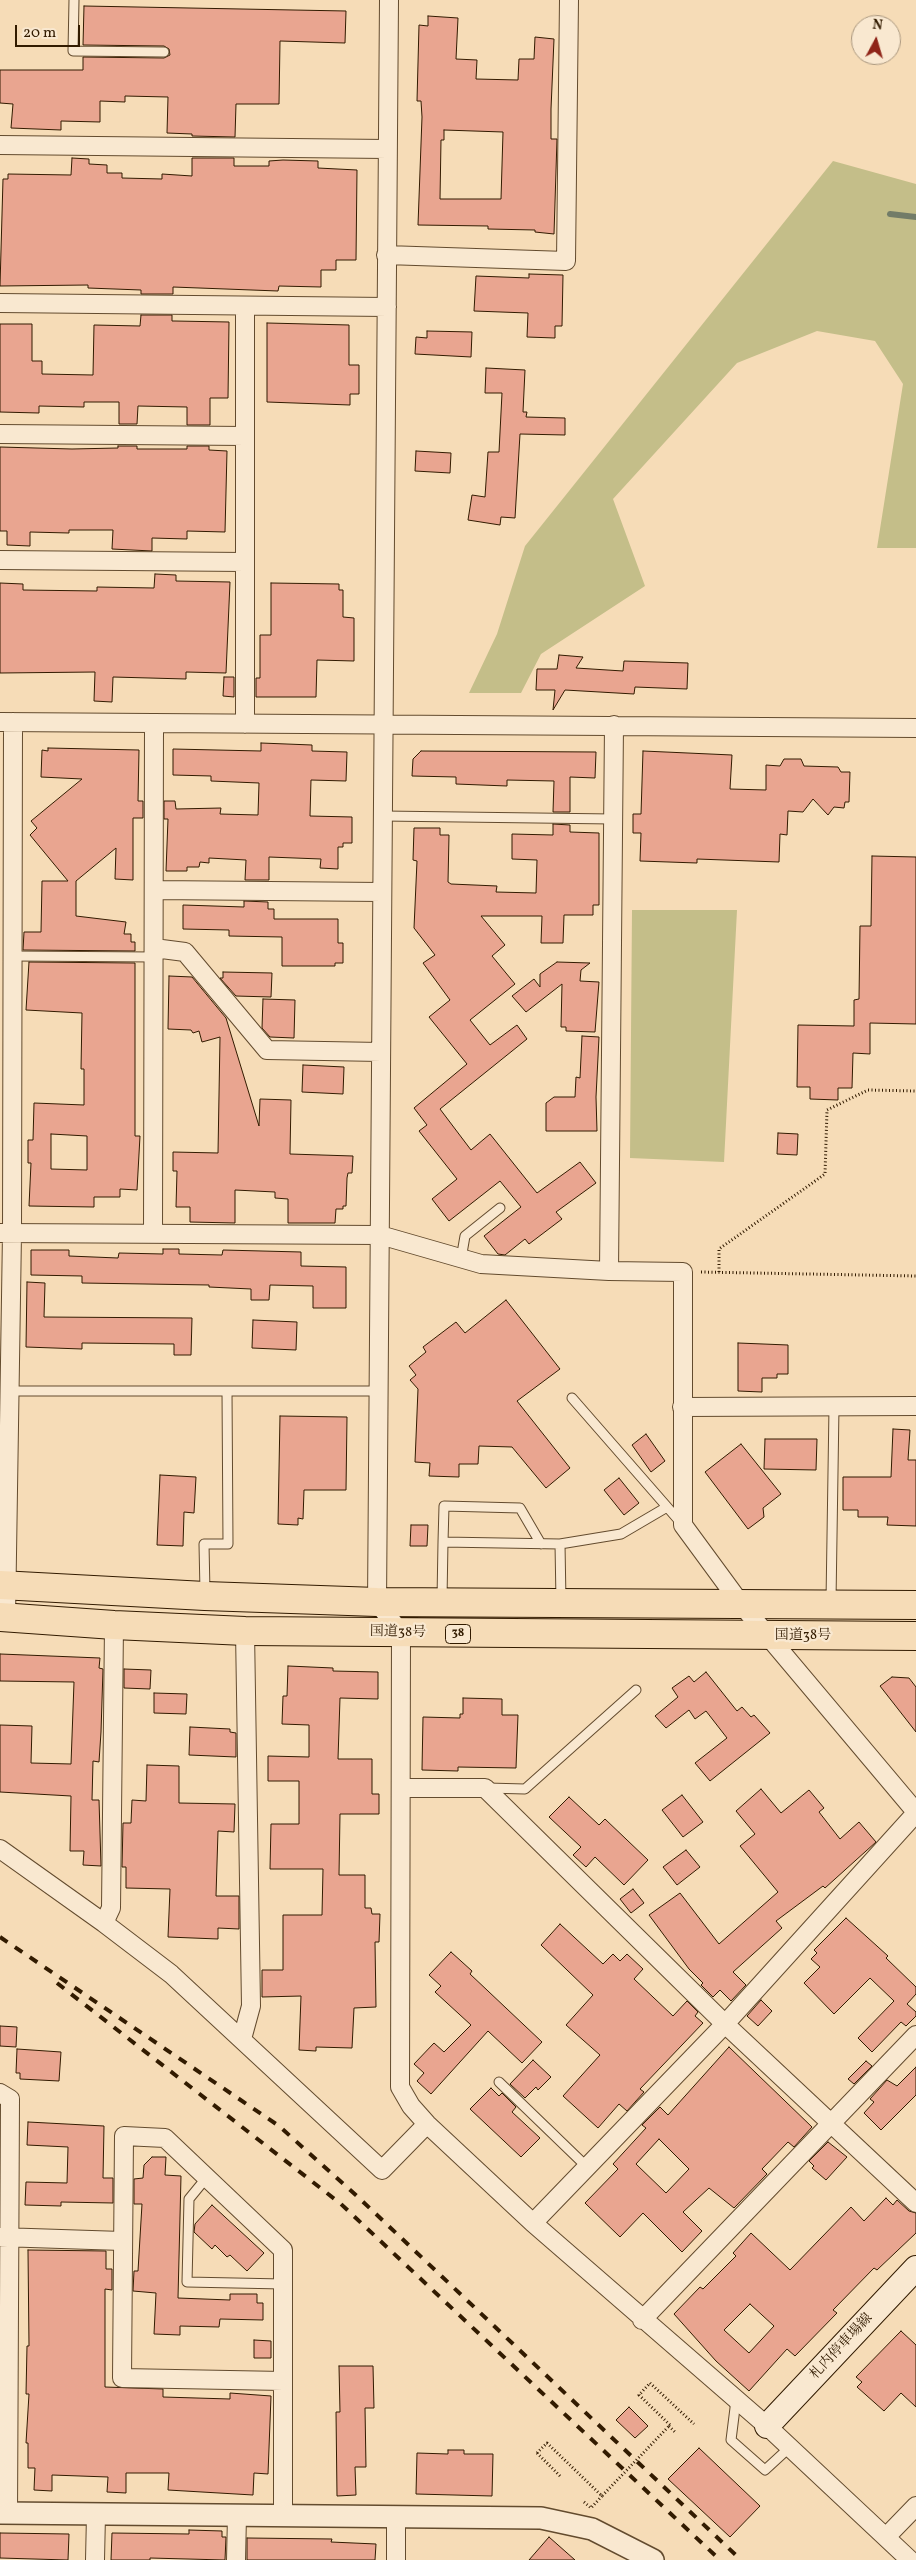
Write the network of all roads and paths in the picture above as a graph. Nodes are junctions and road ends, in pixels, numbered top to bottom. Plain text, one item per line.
1 (74, 0) edge
2 (388, 0) edge
3 (569, 0) edge
4 (164, 52) dead end
5 (0, 145) edge
6 (387, 149) junction
7 (386, 255) junction
8 (0, 303) edge
9 (245, 306) junction
10 (387, 307) junction
11 (0, 434) edge
12 (245, 436) junction
13 (0, 560) edge
14 (245, 562) junction
15 (7, 722) edge
16 (154, 723) junction
17 (245, 724) junction
18 (384, 724) junction
19 (614, 725) junction
20 (916, 728) edge
21 (383, 816) junction
22 (613, 818) junction
23 (154, 890) junction
24 (382, 892) junction
25 (154, 952) junction
26 (12, 956) junction
27 (381, 1052) junction
28 (916, 1091) edge
29 (500, 1208) dead end
30 (6, 1233) edge
31 (154, 1234) junction
32 (380, 1235) junction
33 (461, 1259) junction
34 (610, 1271) junction
35 (683, 1272) junction
36 (719, 1272) junction
37 (916, 1276) edge
38 (10, 1391) junction
39 (227, 1391) junction
40 (379, 1391) junction
41 (572, 1398) dead end
42 (916, 1406) edge
43 (682, 1407) junction
44 (834, 1407) junction
45 (667, 1507) junction
46 (683, 1526) junction
47 (443, 1542) junction
48 (541, 1544) junction
49 (560, 1544) junction
50 (3, 1585) edge
51 (205, 1596) junction
52 (377, 1602) junction
53 (442, 1602) junction
54 (561, 1602) junction
55 (741, 1604) junction
56 (831, 1605) junction
57 (916, 1605) edge
58 (3, 1617) edge
59 (114, 1626) junction
60 (245, 1631) junction
61 (401, 1633) junction
62 (769, 1636) junction
63 (916, 1636) edge
64 (636, 1690) dead end
65 (402, 1788) junction
66 (484, 1788) junction
67 (916, 1812) edge
68 (0, 1849) edge
69 (104, 1923) junction
70 (725, 2024) junction
71 (916, 2035) edge
72 (242, 2039) junction
73 (499, 2082) dead end
74 (0, 2092) edge
75 (832, 2123) junction
76 (427, 2124) junction
77 (587, 2167) junction
78 (207, 2178) junction
79 (916, 2203) edge
80 (533, 2223) junction
81 (4, 2237) edge
82 (122, 2241) junction
83 (916, 2268) edge
84 (283, 2284) junction
85 (642, 2320) junction
86 (283, 2381) junction
87 (736, 2400) junction
88 (694, 2424) dead end
89 (669, 2426) junction
90 (767, 2426) junction
91 (676, 2433) dead end
92 (790, 2447) junction
93 (561, 2477) dead end
94 (602, 2496) junction
95 (584, 2502) dead end
96 (916, 2506) edge
97 (4, 2513) edge
98 (96, 2514) junction
99 (237, 2516) junction
100 (283, 2516) junction
101 (396, 2518) junction
102 (886, 2538) junction
103 (95, 2560) edge
104 (236, 2560) edge
105 (396, 2560) edge
106 (652, 2560) edge
107 (910, 2560) edge

1 - 4 lane
2 - 6 street
3 - 7 street
5 - 6 street
6 - 7 street
7 - 10 street
8 - 9 street
9 - 10 street
9 - 12 street
10 - 18 street
11 - 12 street
12 - 14 street
13 - 14 street
14 - 17 street
15 - 16 street
15 - 26 street
16 - 17 street
16 - 23 street
17 - 18 street
18 - 19 street
18 - 21 street
19 - 20 street
19 - 22 street
21 - 22 lane
21 - 24 street
22 - 34 street
23 - 24 street
23 - 25 street
24 - 27 street
25 - 26 lane
25 - 27 street
25 - 31 street
26 - 30 street
27 - 32 street
28 - 36 path
29 - 33 lane
30 - 31 street
30 - 38 street
31 - 32 street
32 - 33 street
32 - 40 street
33 - 34 street
34 - 35 street
35 - 36 path
35 - 43 street
36 - 37 path
38 - 39 lane
38 - 50 street
39 - 40 lane
39 - 51 lane
40 - 52 street
41 - 45 lane
42 - 44 street
43 - 44 street
43 - 46 street
44 - 56 lane
45 - 46 lane
45 - 49 lane
46 - 55 street
47 - 48 lane
47 - 48 lane
47 - 53 lane
48 - 49 lane
49 - 54 lane
50 - 51 highway
50 - 58 street
51 - 52 highway
52 - 53 highway
52 - 61 street
53 - 54 highway
54 - 55 highway
55 - 56 highway
55 - 62 street
56 - 57 highway
58 - 59 highway, 国道38号 / 38
59 - 60 highway, 国道38号 / 38
59 - 69 street
60 - 61 highway, 国道38号 / 38
60 - 72 street
61 - 62 highway, 国道38号 / 38
61 - 65 street
62 - 63 highway, 国道38号 / 38
62 - 67 street
64 - 66 lane
65 - 66 street
65 - 76 street
66 - 70 street
67 - 70 street
68 - 69 street
69 - 72 street
70 - 75 street
70 - 77 street
71 - 75 street
72 - 76 street
73 - 77 lane
74 - 81 street
75 - 79 street
75 - 85 street
76 - 80 street
77 - 80 street
78 - 82 street
78 - 84 street
78 - 84 lane
80 - 85 street
81 - 82 street
81 - 97 street
82 - 86 street
83 - 90 main road, 札内停車場線
84 - 86 street
85 - 87 street
86 - 100 street
87 - 90 street
87 - 92 lane
88 - 89 path, bridge
89 - 91 path
89 - 94 path, bridge
90 - 92 street
92 - 102 street
93 - 94 path, bridge
94 - 95 path
96 - 102 street
97 - 98 street
98 - 99 street
98 - 103 street
99 - 100 street
99 - 104 street
100 - 101 street
101 - 105 street
101 - 106 street
102 - 107 street

